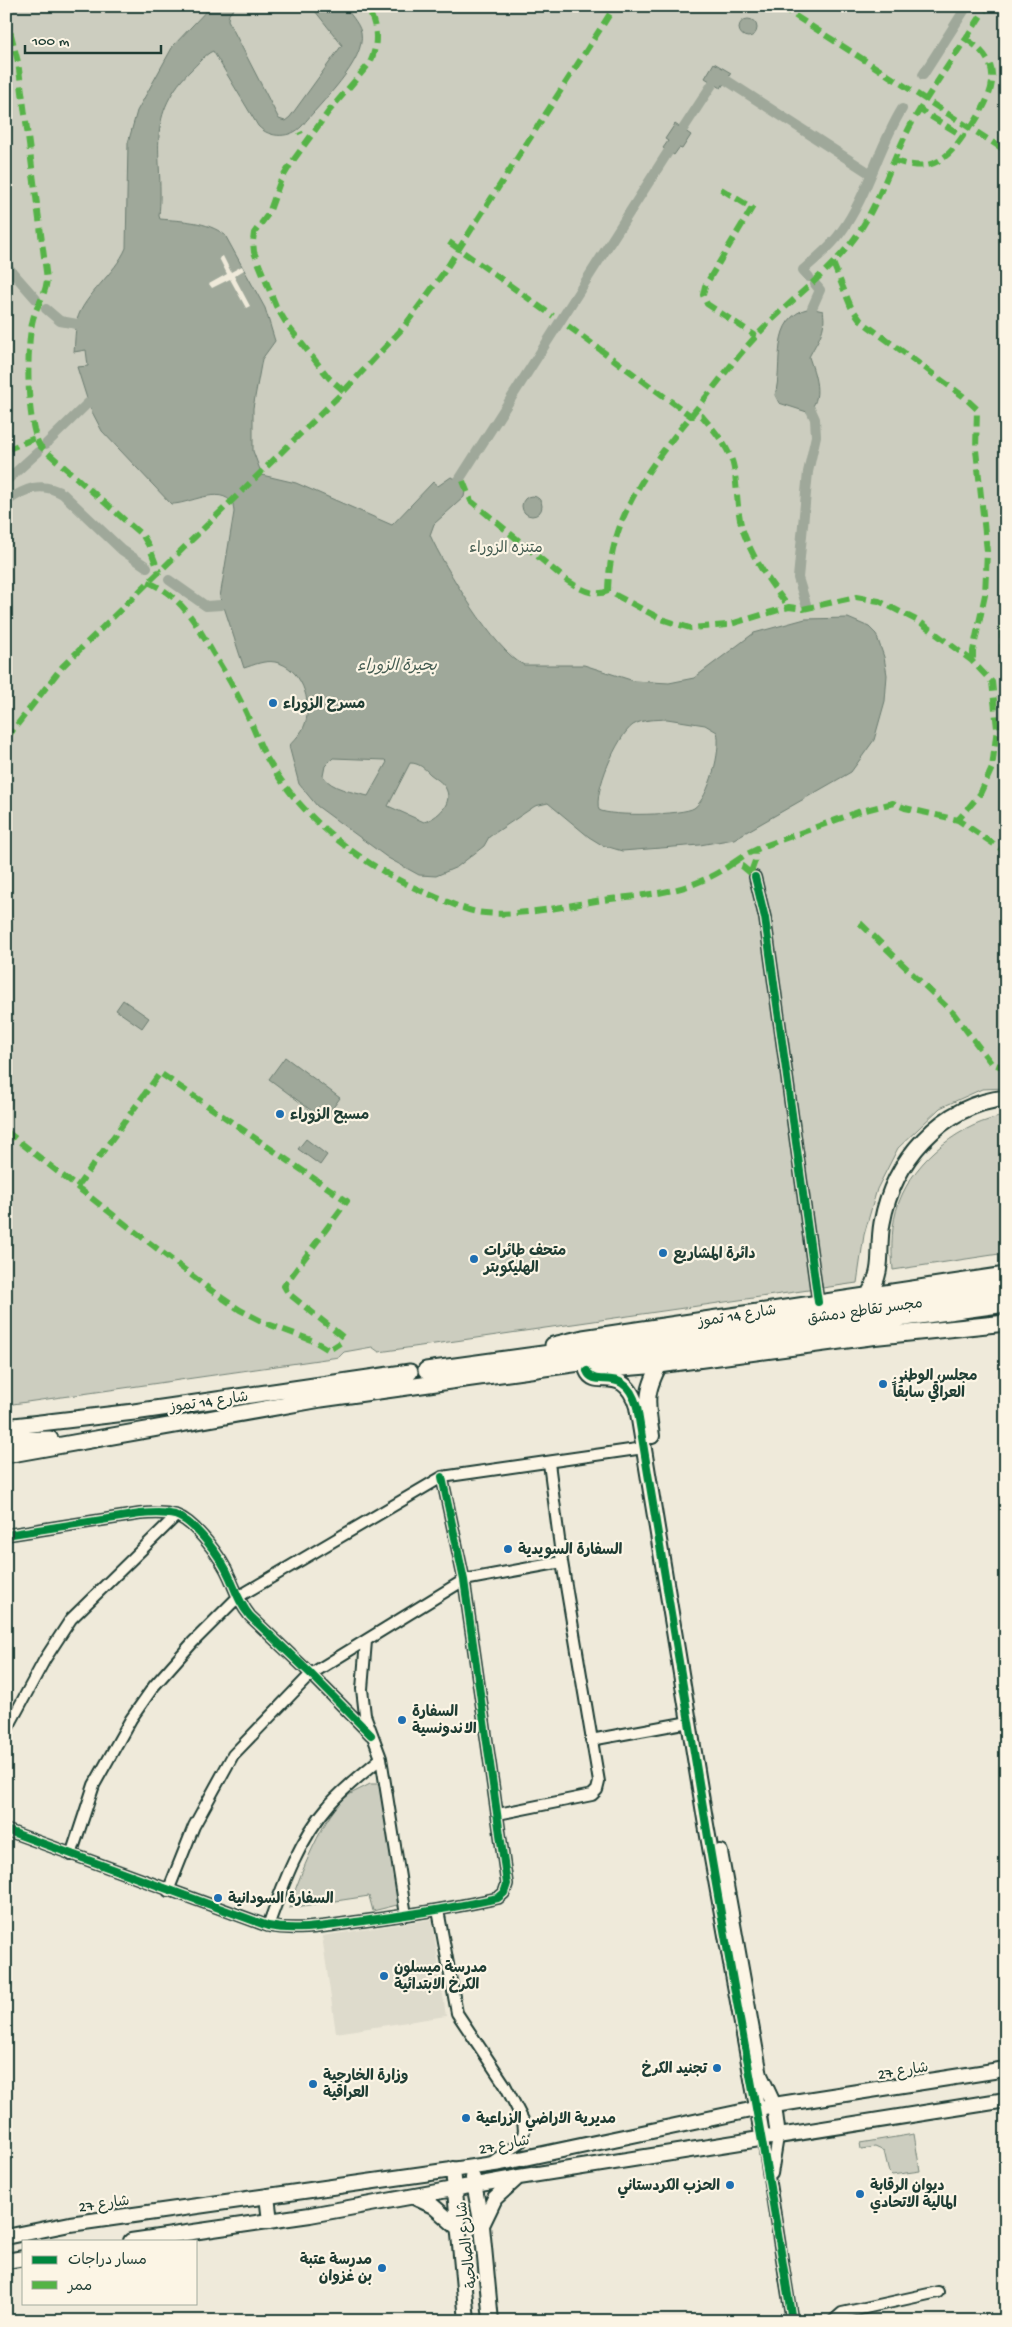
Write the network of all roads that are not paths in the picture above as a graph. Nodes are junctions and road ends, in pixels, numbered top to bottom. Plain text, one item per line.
1 (755, 877) dead end
2 (1006, 1098) edge
3 (1006, 1275) edge
4 (1006, 1290) edge
5 (869, 1294) junction
6 (818, 1302) junction
7 (1006, 1304) edge
8 (1006, 1323) edge
9 (583, 1338) junction
10 (695, 1341) junction
11 (667, 1351) junction
12 (578, 1362) junction
13 (659, 1365) junction
14 (426, 1370) dead end
15 (472, 1371) junction
16 (410, 1372) dead end
17 (319, 1392) junction
18 (6, 1427) edge
19 (95, 1438) junction
20 (6, 1440) edge
21 (6, 1447) edge
22 (644, 1448) junction
23 (6, 1455) edge
24 (548, 1463) junction
25 (442, 1477) junction
26 (176, 1516) junction
27 (6, 1535) edge
28 (562, 1562) junction
29 (464, 1580) junction
30 (238, 1598) junction
31 (366, 1641) junction
32 (311, 1674) junction
33 (689, 1722) junction
34 (6, 1731) edge
35 (371, 1736) junction
36 (591, 1740) junction
37 (381, 1758) junction
38 (498, 1814) junction
39 (6, 1830) edge
40 (71, 1855) junction
41 (168, 1891) junction
42 (438, 1910) junction
43 (406, 1915) junction
44 (268, 1926) junction
45 (1006, 2069) edge
46 (1006, 2100) edge
47 (774, 2105) junction
48 (756, 2109) junction
49 (778, 2137) junction
50 (763, 2140) junction
51 (488, 2164) junction
52 (468, 2167) junction
53 (453, 2169) junction
54 (519, 2177) junction
55 (771, 2182) junction
56 (475, 2185) junction
57 (454, 2189) junction
58 (267, 2196) junction
59 (413, 2197) junction
60 (270, 2221) junction
61 (482, 2226) junction
62 (458, 2228) junction
63 (6, 2237) edge
64 (138, 2240) edge
65 (22, 2258) edge
66 (6, 2262) edge
67 (938, 2292) dead end
68 (467, 2321) edge
69 (491, 2321) edge
70 (792, 2321) edge
71 (833, 2321) edge

1 - 6 street
2 - 5 main road
3 - 5 main road, شارع 14 تموز
4 - 10 main road, مجسر تقاطع دمشق
5 - 6 main road, شارع 14 تموز
6 - 9 main road, شارع 14 تموز
7 - 10 main road, مجسر تقاطع دمشق
8 - 13 main road, شارع 14 تموز
9 - 12 main road
9 - 15 main road, شارع 14 تموز
10 - 11 main road, شارع 14 تموز
10 - 12 main road, شارع 14 تموز
11 - 12 main road, شارع 14 تموز
11 - 13 main road
12 - 13 main road, شارع 14 تموز
12 - 15 main road, شارع 14 تموز
12 - 15 main road, شارع 14 تموز
12 - 22 main road
13 - 47 main road
14 - 15 main road, شارع 14 تموز
15 - 17 main road, شارع 14 تموز
16 - 17 main road, شارع 14 تموز
17 - 18 main road, شارع 14 تموز
17 - 19 main road, شارع 14 تموز
19 - 20 main road, شارع 14 تموز
19 - 21 main road
19 - 23 main road, شارع 14 تموز
22 - 24 street
22 - 33 main road
24 - 25 street
24 - 28 street
25 - 29 street
25 - 30 street
26 - 27 street
26 - 30 street
26 - 34 street
28 - 29 street
28 - 36 street
29 - 31 street
29 - 38 street
30 - 32 street
30 - 40 street
31 - 32 street
31 - 35 street
32 - 35 street
32 - 41 street
33 - 36 street
33 - 48 main road
35 - 37 street
36 - 38 street
37 - 43 street
37 - 44 street
38 - 42 street
39 - 40 street
40 - 41 street
41 - 44 street
42 - 43 street
42 - 51 street
43 - 44 street
45 - 47 main road, شارع 27
46 - 49 main road
47 - 48 main road, شارع 27
47 - 49 main road
48 - 50 main road
48 - 51 main road, شارع 27
49 - 50 main road
49 - 55 street
50 - 54 main road
50 - 55 street
51 - 52 main road, شارع 27
52 - 53 main road, شارع 27
52 - 56 main road, شارع الصالحية
53 - 57 main road, شارع الصالحية
53 - 58 main road, شارع 27
54 - 56 main road
54 - 61 main road
55 - 70 street
56 - 57 main road
56 - 61 main road, شارع الصالحية
57 - 59 main road
57 - 62 main road, شارع الصالحية
58 - 60 main road
58 - 63 main road, شارع 27
59 - 60 main road
59 - 62 main road
60 - 64 main road
61 - 69 main road, شارع الصالحية
62 - 68 main road, شارع الصالحية
65 - 66 main road
67 - 71 street

